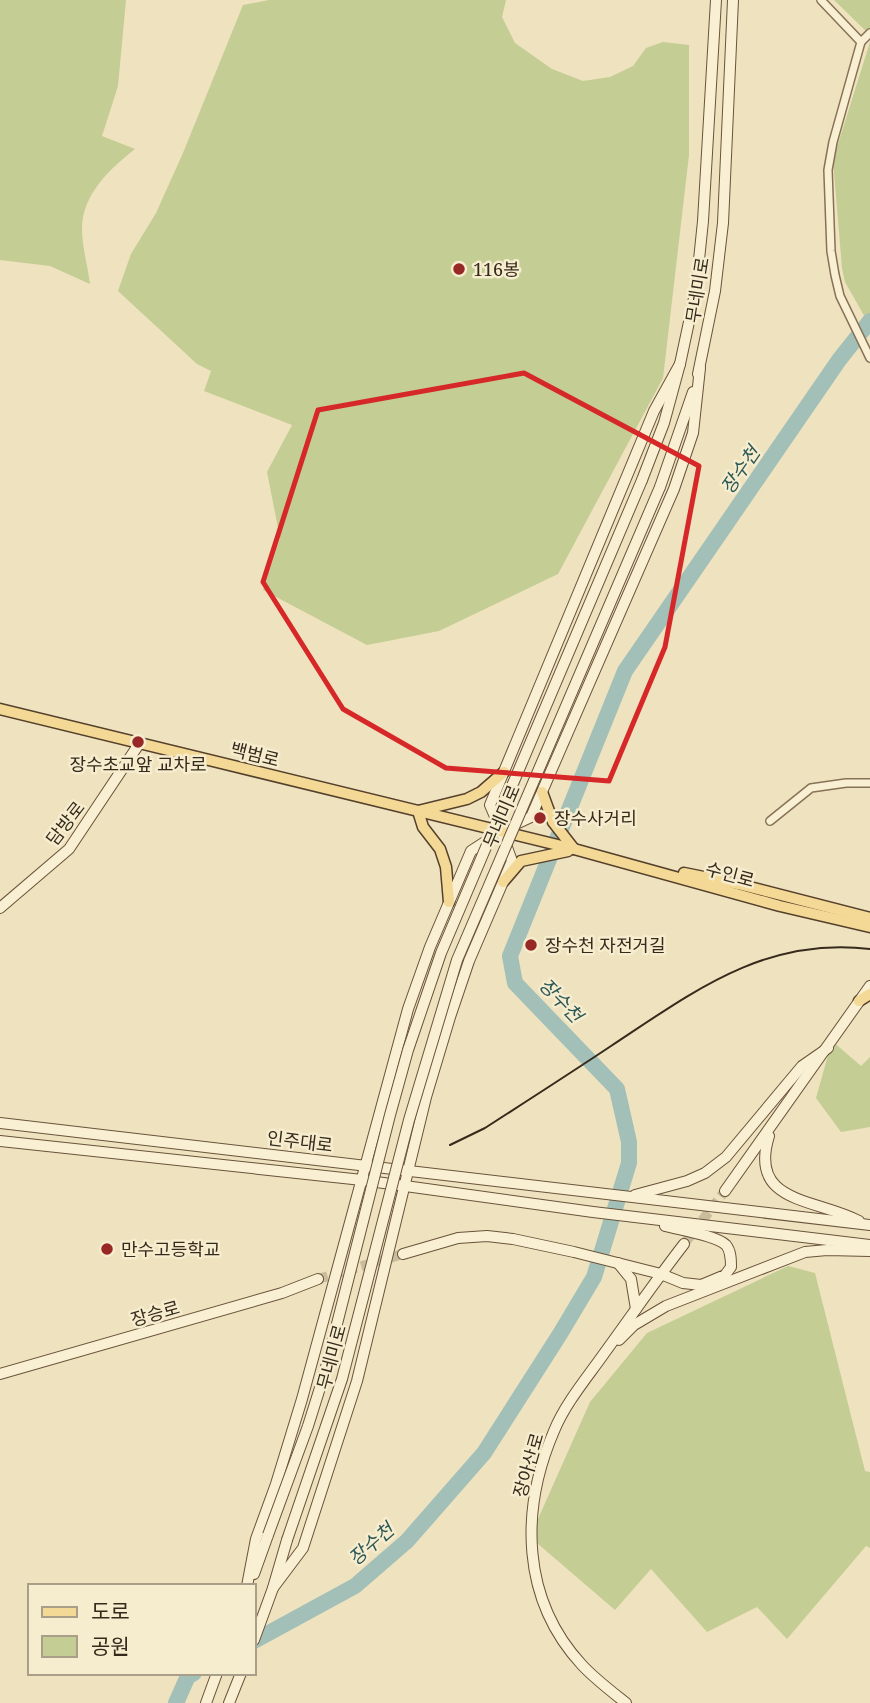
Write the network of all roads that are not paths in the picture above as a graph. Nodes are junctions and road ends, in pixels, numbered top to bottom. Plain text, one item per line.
1 (716, 0) edge
2 (733, 0) edge
3 (821, 0) edge
4 (870, 33) edge
5 (861, 42) junction
6 (869, 355) edge
7 (680, 364) junction
8 (700, 368) junction
9 (0, 709) edge
10 (139, 744) junction
11 (504, 772) junction
12 (870, 783) edge
13 (542, 792) junction
14 (418, 811) junction
15 (770, 821) dead end
16 (501, 831) junction
17 (578, 851) junction
18 (503, 882) junction
19 (449, 902) junction
20 (0, 908) edge
21 (868, 914) edge
22 (870, 927) edge
23 (870, 986) edge
24 (870, 994) edge
25 (859, 1001) junction
26 (828, 1048) junction
27 (0, 1123) edge
28 (772, 1126) junction
29 (0, 1141) edge
30 (365, 1164) junction
31 (409, 1171) junction
32 (362, 1180) junction
33 (406, 1186) junction
34 (725, 1191) tunnel mouth
35 (631, 1196) junction
36 (626, 1216) junction
37 (868, 1225) edge
38 (684, 1244) tunnel mouth
39 (870, 1245) edge
40 (870, 1251) edge
41 (403, 1254) tunnel mouth
42 (614, 1262) junction
43 (661, 1274) junction
44 (317, 1279) tunnel mouth
45 (636, 1309) junction
46 (599, 1360) junction
47 (0, 1374) edge
48 (249, 1584) edge
49 (250, 1584) edge
50 (274, 1588) junction
51 (256, 1635) edge
52 (240, 1675) edge
53 (216, 1676) edge
54 (206, 1703) edge
55 (229, 1703) edge
56 (626, 1703) edge

1 - 7 main road, 무네미로
2 - 8 main road, 무네미로
3 - 5 street
4 - 5 street
5 - 6 street
7 - 11 main road
7 - 49 main road, 무네미로, bridge
8 - 13 main road
8 - 50 main road, 무네미로, bridge
9 - 10 main road, 백범로
10 - 14 main road, 백범로
10 - 20 main road, 담방로
11 - 14 main road
11 - 16 main road
12 - 15 street
13 - 16 main road
13 - 17 main road
14 - 16 main road, 백범로
14 - 19 main road
16 - 17 main road, 수인로
16 - 18 main road
16 - 19 main road
17 - 18 main road
17 - 21 main road, 수인로
17 - 22 main road, 수인로
18 - 31 main road
19 - 30 main road
23 - 25 main road
24 - 25 main road
25 - 26 main road
26 - 28 main road
26 - 35 main road
27 - 30 main road, 인주대로
28 - 34 main road
28 - 37 main road
29 - 32 main road, 인주대로
30 - 31 main road, 인주대로
30 - 32 main road
31 - 33 main road
31 - 35 main road, 인주대로
32 - 33 main road, 인주대로
32 - 48 main road
33 - 36 main road, 인주대로
33 - 50 main road
35 - 37 main road
36 - 39 main road
36 - 43 main road
38 - 43 main road, 장아산로
40 - 46 main road
41 - 42 main road
42 - 43 main road
42 - 45 main road
43 - 45 main road, 장아산로
44 - 47 main road, 장승로
45 - 46 main road, 장아산로
46 - 56 main road, 장아산로
50 - 51 main road, 무네미로
52 - 55 main road
53 - 54 main road

